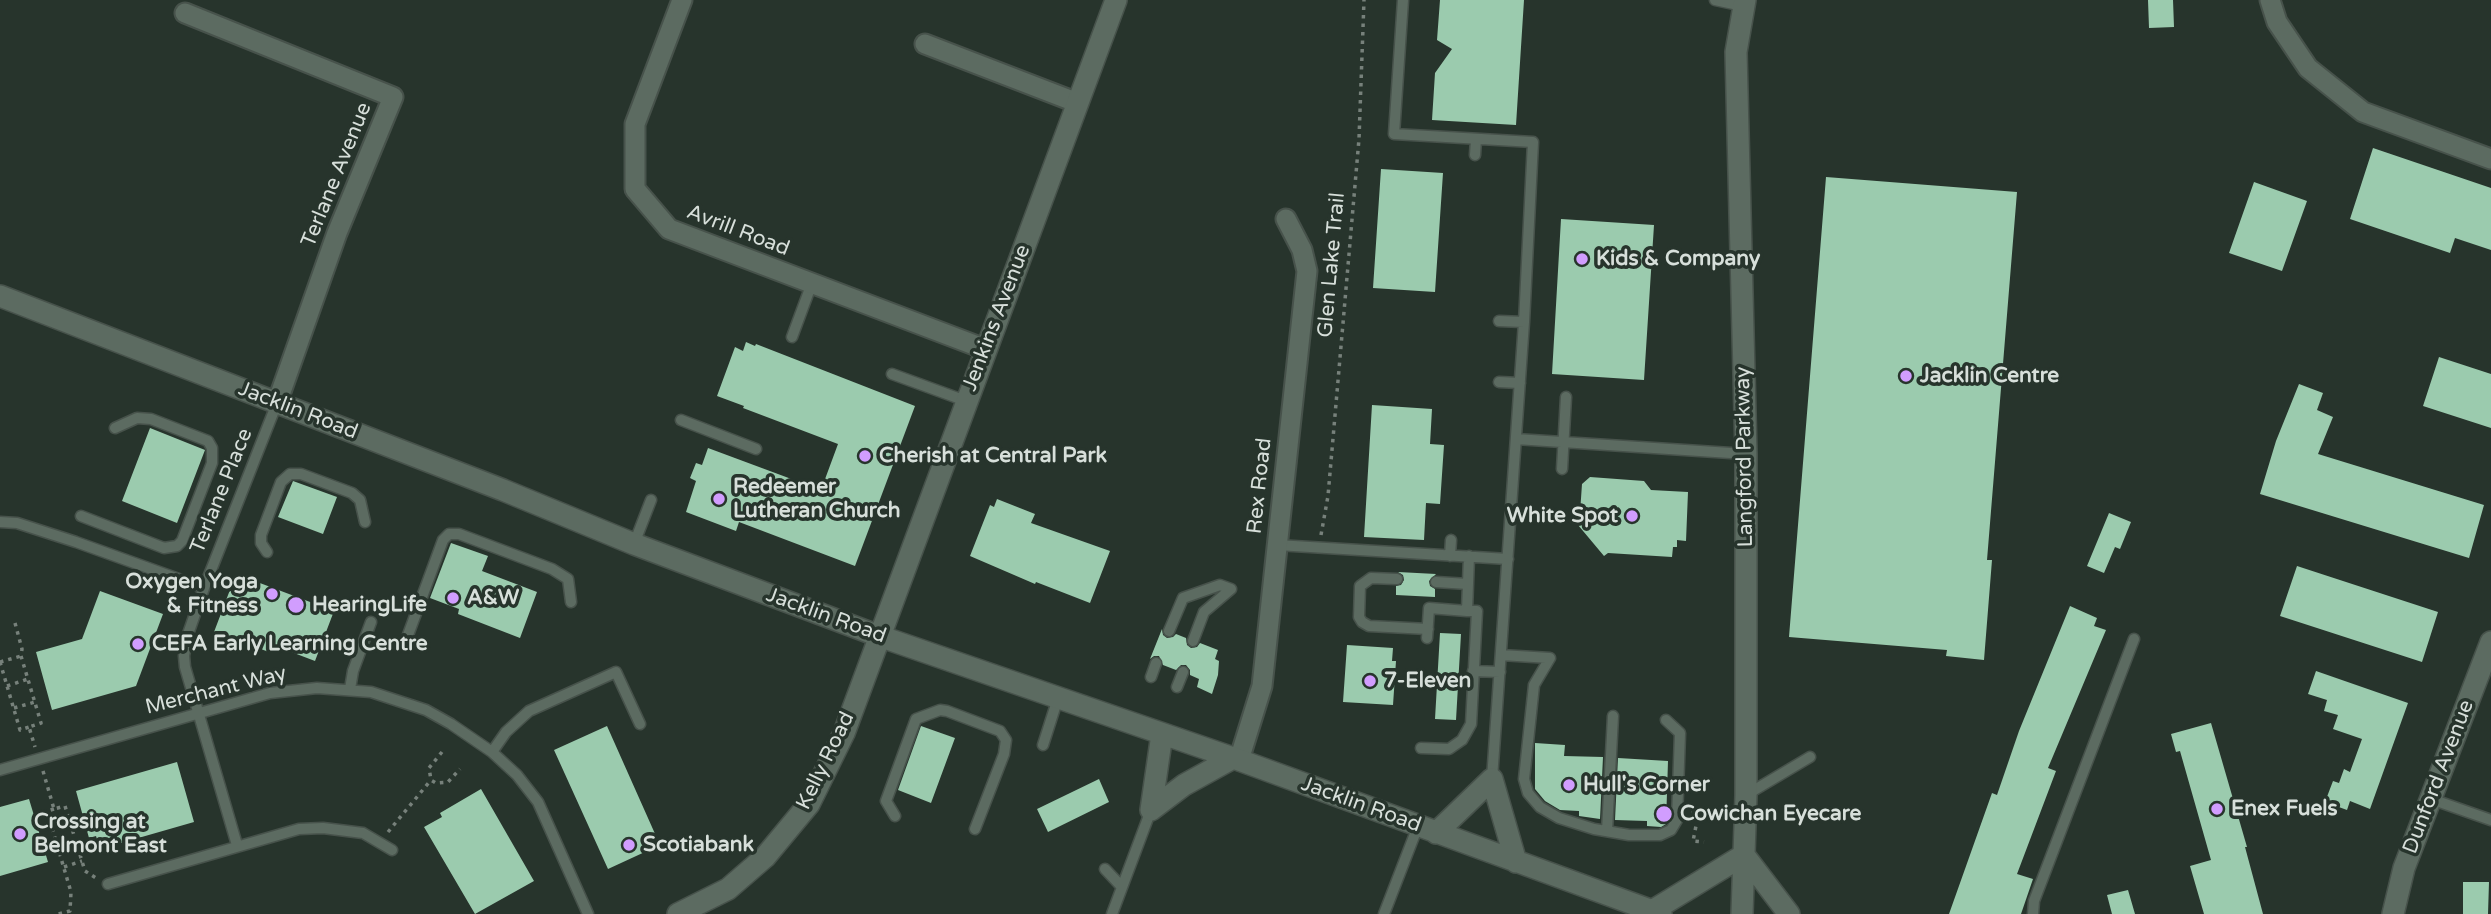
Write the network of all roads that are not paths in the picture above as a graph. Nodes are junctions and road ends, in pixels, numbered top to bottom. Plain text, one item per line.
1 (682, 0) edge
2 (1115, 0) edge
3 (1402, 0) edge
4 (1715, 0) edge
5 (2270, 0) edge
6 (1744, 3) edge
7 (185, 13) dead end
8 (925, 44) dead end
9 (1078, 103) junction
10 (1476, 139) junction
11 (1475, 155) dead end
12 (2491, 159) edge
13 (1286, 219) dead end
14 (812, 283) junction
15 (0, 296) edge
16 (1499, 321) dead end
17 (1524, 322) junction
18 (792, 337) dead end
19 (985, 349) junction
20 (892, 374) dead end
21 (1499, 382) dead end
22 (1520, 383) junction
23 (1566, 397) dead end
24 (966, 401) junction
25 (277, 403) junction
26 (681, 420) dead end
27 (115, 428) dead end
28 (1516, 439) junction
29 (1563, 442) junction
30 (756, 449) dead end
31 (1746, 454) junction
32 (1562, 469) dead end
33 (651, 500) dead end
34 (81, 516) dead end
35 (0, 522) edge
36 (365, 522) dead end
37 (1451, 540) dead end
38 (634, 544) junction
39 (1277, 545) junction
40 (267, 552) dead end
41 (1450, 555) junction
42 (1469, 556) junction
43 (1508, 559) junction
44 (1396, 579) dead end
45 (1436, 582) dead end
46 (1468, 584) junction
47 (204, 588) junction
48 (571, 602) dead end
49 (1467, 611) junction
50 (371, 622) dead end
51 (1169, 631) dead end
52 (408, 635) dead end
53 (879, 636) junction
54 (2134, 639) dead end
55 (1193, 641) dead end
56 (2491, 642) edge
57 (1501, 655) junction
58 (1156, 663) dead end
59 (1473, 671) junction
60 (1182, 672) dead end
61 (1500, 672) junction
62 (1151, 677) dead end
63 (1177, 687) dead end
64 (349, 689) junction
65 (1058, 698) junction
66 (199, 713) junction
67 (1613, 716) dead end
68 (1666, 720) dead end
69 (640, 724) dead end
70 (1161, 734) junction
71 (1043, 745) dead end
72 (1421, 748) dead end
73 (492, 752) junction
74 (1810, 757) dead end
75 (1236, 759) junction
76 (0, 769) edge
77 (1492, 779) junction
78 (1746, 795) junction
79 (2431, 799) junction
80 (1151, 810) junction
81 (895, 816) dead end
82 (2491, 820) edge
83 (975, 829) dead end
84 (1427, 830) junction
85 (1608, 831) junction
86 (237, 845) junction
87 (392, 850) dead end
88 (1744, 855) junction
89 (1516, 862) junction
90 (1105, 869) dead end
91 (108, 884) dead end
92 (1122, 887) junction
93 (1656, 912) edge
94 (588, 914) edge
95 (678, 914) edge
96 (1112, 914) edge
97 (1384, 914) edge
98 (1742, 914) edge
99 (1789, 914) edge
100 (2033, 914) edge
101 (2393, 914) edge

1 - 14 street, Avrill Road
2 - 9 main road, Jenkins Avenue
3 - 10 lane
4 - 6 lane
5 - 12 street
6 - 31 main road, Langford Parkway
7 - 25 street, Terlane Avenue
8 - 9 street
9 - 19 main road, Jenkins Avenue
10 - 11 lane
10 - 17 lane
13 - 39 street, Rex Road
14 - 18 lane
14 - 19 street, Avrill Road
15 - 25 main road, Jacklin Road
16 - 17 lane
17 - 22 lane
19 - 24 main road, Jenkins Avenue
20 - 24 lane
21 - 22 lane
22 - 28 lane
23 - 29 lane
24 - 53 main road, Jenkins Avenue
25 - 38 main road, Jacklin Road
25 - 47 lane, Terlane Place
26 - 30 lane
27 - 34 lane
28 - 29 lane
28 - 43 lane
29 - 31 lane
29 - 32 lane
31 - 78 main road, Langford Parkway
33 - 38 lane
35 - 47 lane
36 - 40 lane
37 - 41 lane
38 - 53 main road, Jacklin Road
39 - 41 lane
39 - 75 street, Rex Road
41 - 42 lane
42 - 43 lane
42 - 46 lane
43 - 57 lane
44 - 49 lane
45 - 46 lane
46 - 49 lane
47 - 66 lane, Terlane Place
48 - 52 lane
49 - 59 lane
50 - 64 lane
51 - 55 lane
53 - 65 main road, Jacklin Road
53 - 95 main road, Kelly Road
54 - 100 lane
56 - 79 main road, Dunford Avenue
57 - 61 lane
57 - 85 lane
58 - 62 lane
59 - 61 lane
59 - 72 lane
60 - 63 lane
61 - 77 lane
64 - 66 lane, Merchant Way
64 - 73 lane, Merchant Way
65 - 70 main road, Jacklin Road
65 - 71 lane
66 - 76 lane, Merchant Way
66 - 86 lane, Terlane Place
67 - 85 lane
68 - 85 lane
69 - 73 lane
70 - 75 main road, Jacklin Road
70 - 80 main road
73 - 94 lane, Merchant Way
74 - 78 lane
75 - 80 main road
75 - 84 main road, Jacklin Road
77 - 84 main road
77 - 89 main road
78 - 88 main road, Langford Parkway
79 - 82 lane
79 - 101 main road, Dunford Avenue
80 - 92 lane
81 - 83 lane
84 - 89 main road, Jacklin Road
84 - 97 lane
86 - 87 lane
86 - 91 lane
88 - 93 main road
88 - 98 main road, Langford Parkway
88 - 99 main road
89 - 93 main road, Jacklin Road
90 - 92 lane
92 - 96 lane

